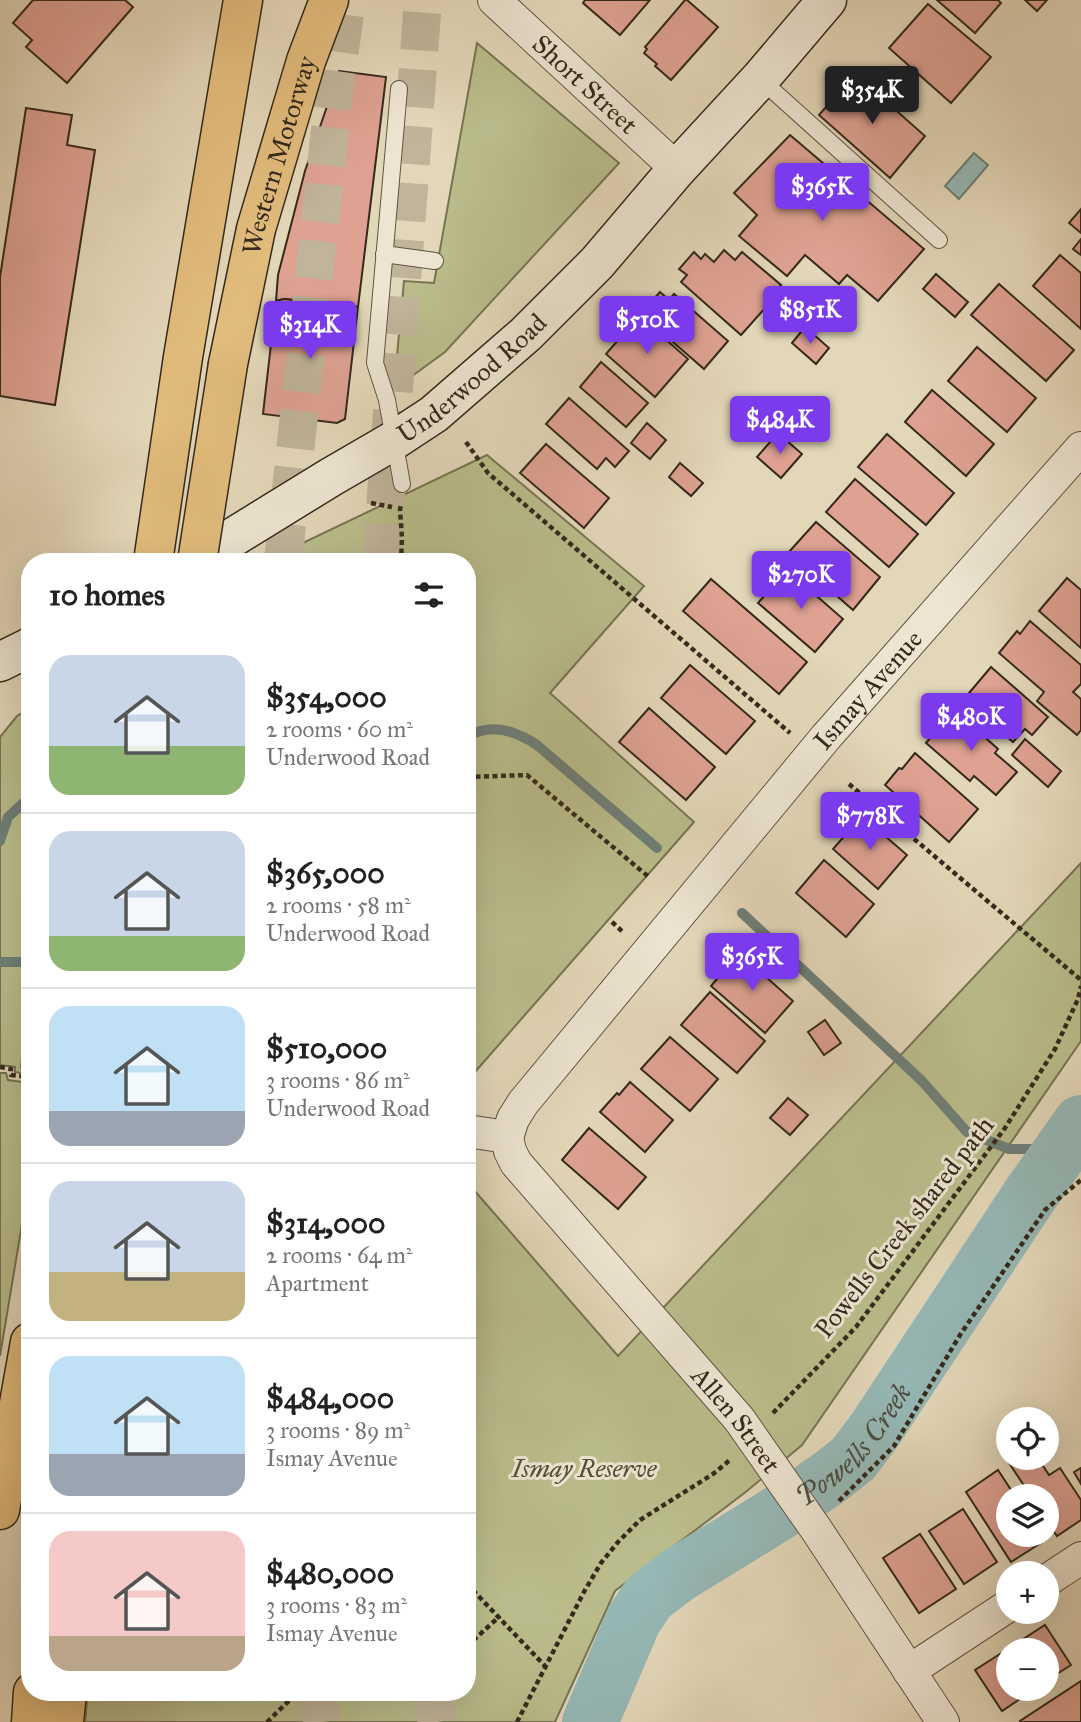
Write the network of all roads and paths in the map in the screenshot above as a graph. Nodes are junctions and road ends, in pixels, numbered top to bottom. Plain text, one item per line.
1 (243, 0) edge
2 (329, 0) edge
3 (494, 0) edge
4 (827, 0) edge
5 (760, 79) junction
6 (399, 89) dead end
7 (677, 169) junction
8 (939, 240) dead end
9 (384, 254) junction
10 (435, 261) dead end
11 (393, 441) junction
12 (466, 442) dead end
13 (1081, 448) edge
14 (403, 492) joint
15 (371, 503) dead end
16 (400, 509) junction
17 (154, 553) edge
18 (205, 553) edge
19 (208, 553) edge
20 (401, 553) edge
21 (21, 652) edge
22 (0, 662) edge
23 (812, 754) junction
24 (476, 777) edge
25 (849, 784) dead end
26 (650, 877) dead end
27 (1081, 983) edge
28 (0, 1068) edge
29 (21, 1076) edge
30 (476, 1132) edge
31 (507, 1137) junction
32 (1081, 1180) edge
33 (21, 1392) edge
34 (740, 1422) junction
35 (839, 1501) dead end
36 (0, 1510) edge
37 (1081, 1558) edge
38 (1059, 1572) edge
39 (476, 1593) edge
40 (996, 1614) edge
41 (500, 1616) junction
42 (476, 1638) edge
43 (545, 1666) junction
44 (909, 1671) junction
45 (32, 1701) edge
46 (66, 1701) edge
47 (289, 1701) edge
48 (31, 1722) edge
49 (64, 1722) edge
50 (267, 1722) edge
51 (517, 1722) edge
52 (943, 1722) edge

1 - 17 highway, Western Motorway
2 - 18 highway, Western Motorway, bridge
3 - 7 street, Short Street
4 - 5 main road, Underwood Road
5 - 7 main road, Underwood Road
5 - 8 lane
6 - 9 lane
7 - 11 main road, Underwood Road
9 - 10 lane
9 - 11 lane
11 - 14 lane
11 - 19 main road, Underwood Road
12 - 23 path
13 - 23 street, Ismay Avenue
14 - 16 path
15 - 16 path
16 - 20 path
21 - 22 main road
23 - 31 street, Ismay Avenue
24 - 26 path
25 - 27 path
27 - 34 path, Powells Creek shared path
28 - 29 path
30 - 31 street
31 - 34 street, Allen Street
32 - 35 path
33 - 36 highway
34 - 43 path, Powells Creek shared path
34 - 44 street, Allen Street
37 - 38 street
39 - 41 path
40 - 44 street
41 - 42 path
41 - 43 path
43 - 51 path, Powells Creek shared path
44 - 52 street, Allen Street
45 - 48 highway
46 - 49 highway
47 - 50 path

